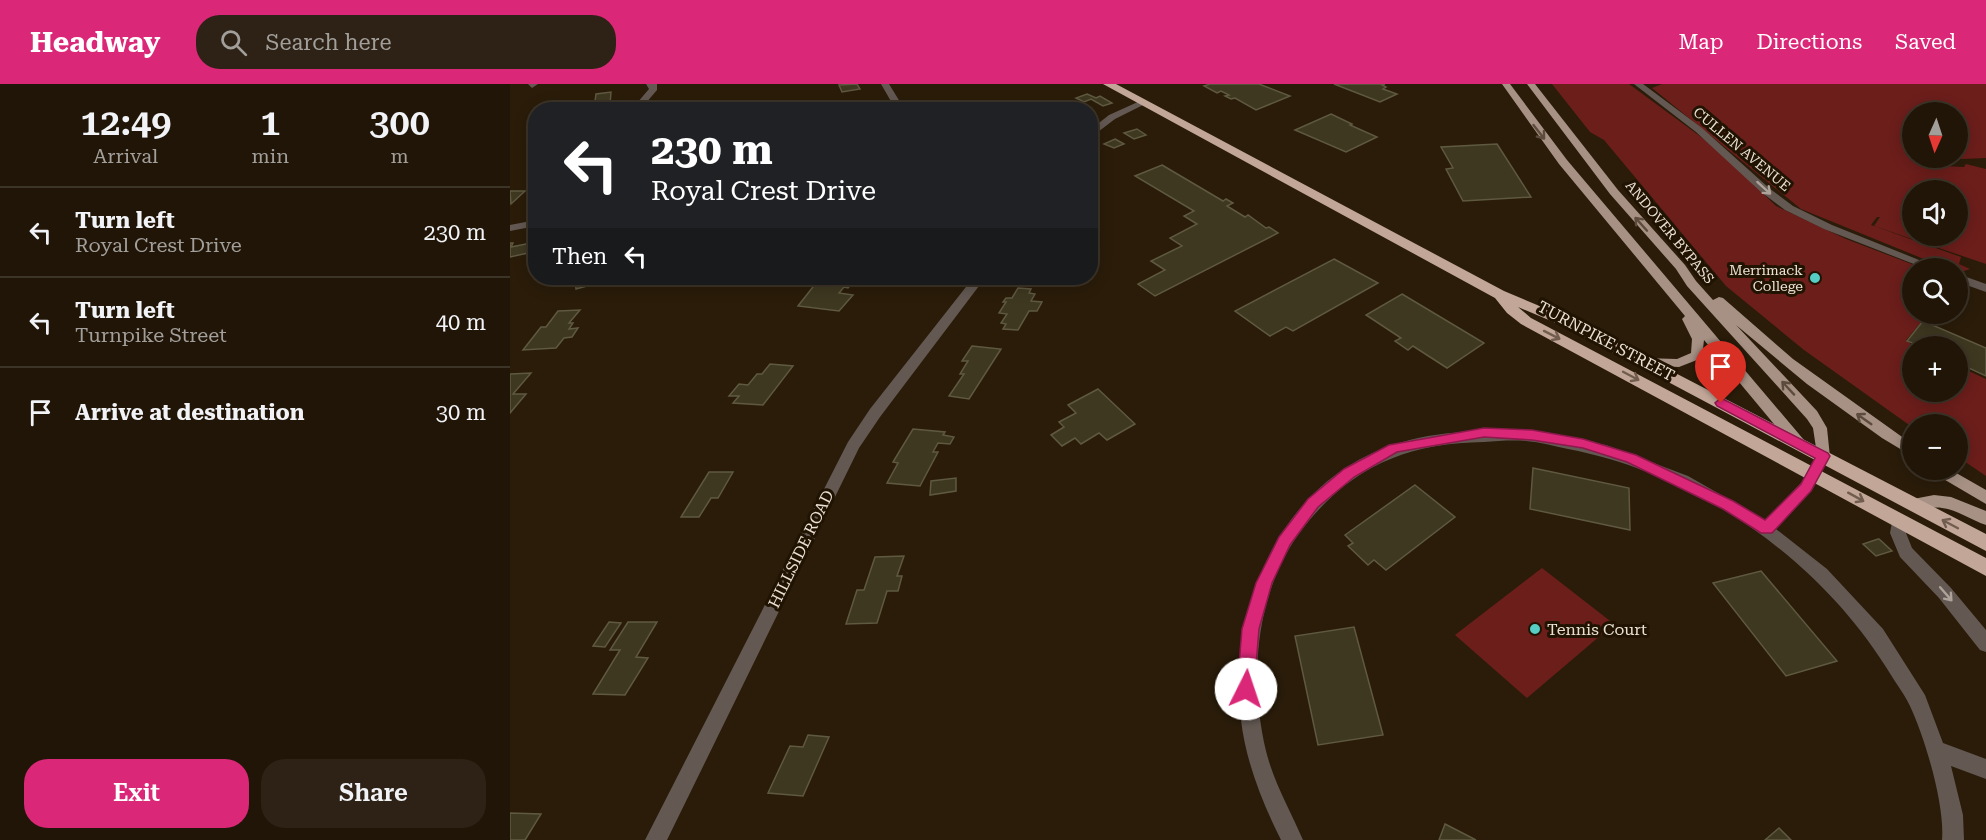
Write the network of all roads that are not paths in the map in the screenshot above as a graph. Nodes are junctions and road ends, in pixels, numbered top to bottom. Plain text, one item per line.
1 (650, 84) edge
2 (885, 84) edge
3 (1108, 84) edge
4 (1506, 84) edge
5 (1531, 84) edge
6 (1638, 84) edge
7 (642, 102) edge
8 (896, 102) edge
9 (1143, 103) junction
10 (1098, 128) edge
11 (528, 224) edge
12 (510, 228) edge
13 (1908, 258) edge
14 (1681, 267) junction
15 (1968, 282) edge
16 (974, 285) edge
17 (1986, 288) edge
18 (1499, 294) junction
19 (1675, 295) junction
20 (1643, 362) junction
21 (1799, 444) junction
22 (1902, 444) edge
23 (1823, 456) junction
24 (1814, 474) junction
25 (1956, 480) edge
26 (1986, 498) edge
27 (1914, 504) junction
28 (1986, 519) edge
29 (1899, 521) junction
30 (1767, 529) junction
31 (1986, 543) edge
32 (1986, 568) edge
33 (1986, 644) edge
34 (1939, 752) junction
35 (1986, 769) edge
36 (656, 840) edge
37 (1292, 840) edge
38 (1953, 840) edge

1 - 7 street
2 - 8 street
3 - 9 highway, TURNPIKE STREET
4 -> 19 main road
14 -> 5 main road, ANDOVER BYPASS
6 -> 13 street, CULLEN AVENUE
9 - 10 street
9 - 18 highway, TURNPIKE STREET
11 - 12 street
22 -> 14 main road
23 -> 14 main road, ANDOVER BYPASS
15 - 17 street
16 - 36 street, HILLSIDE ROAD
18 - 20 highway, TURNPIKE STREET
18 -> 24 highway, TURNPIKE STREET
19 - 20 main road
19 - 21 main road
20 - 21 highway, TURNPIKE STREET
21 - 23 highway, TURNPIKE STREET
21 - 24 highway
23 - 24 highway
23 - 27 highway, TURNPIKE STREET
24 -> 29 highway, TURNPIKE STREET
24 - 30 street
25 - 26 main road
27 - 28 main road
27 - 29 highway
31 -> 27 highway, TURNPIKE STREET
29 - 32 highway, TURNPIKE STREET
29 -> 33 street
30 - 34 street
30 - 37 street
34 - 35 street
34 - 38 street

